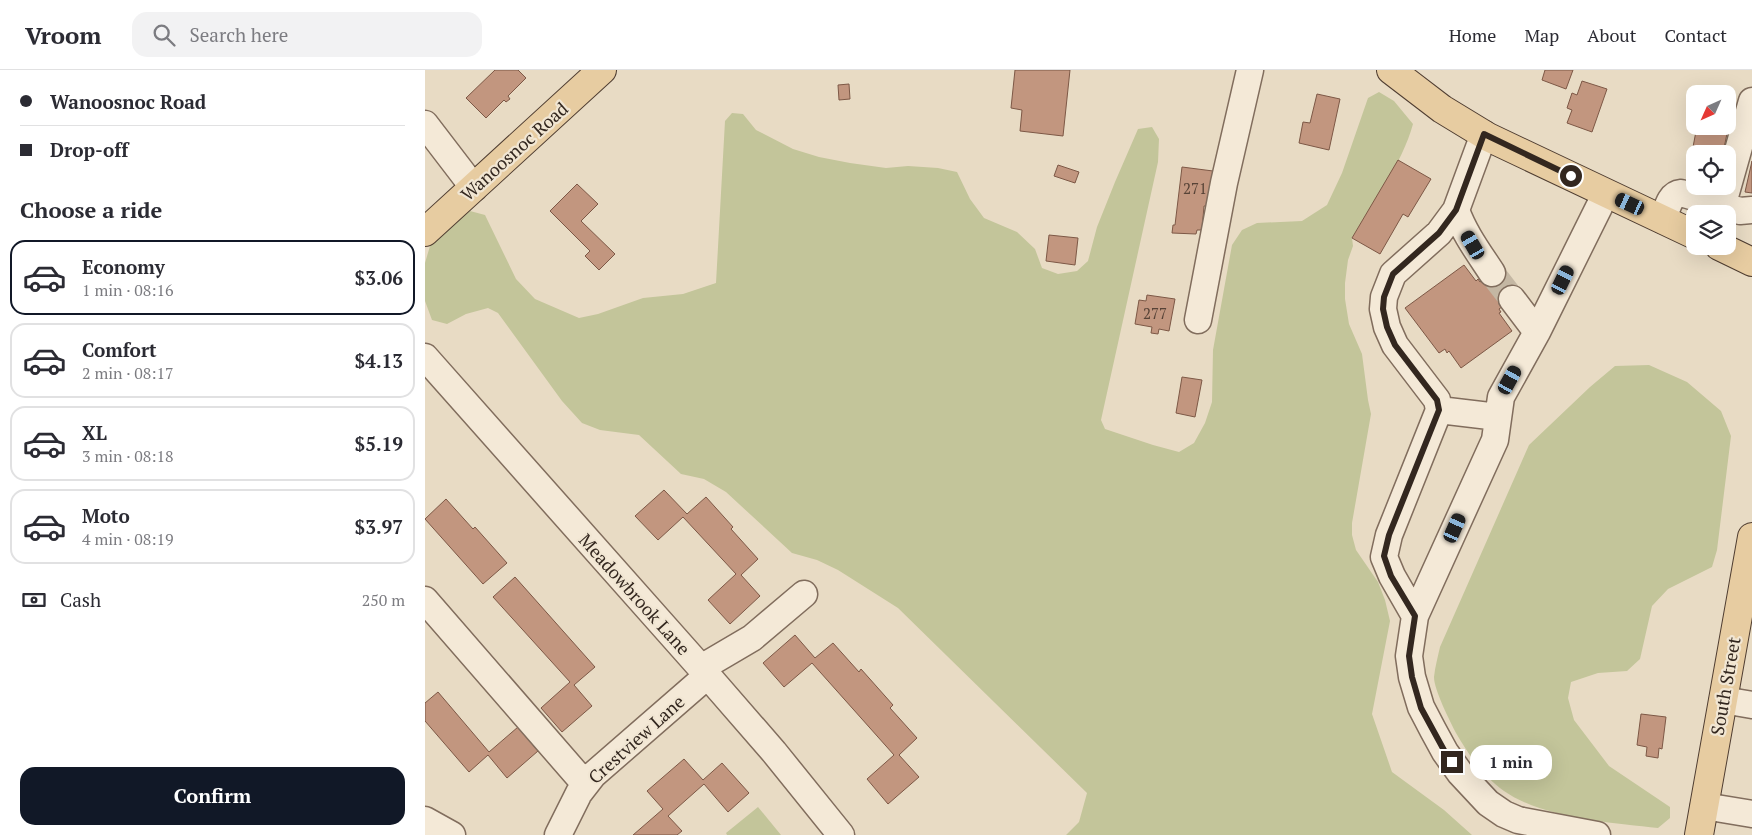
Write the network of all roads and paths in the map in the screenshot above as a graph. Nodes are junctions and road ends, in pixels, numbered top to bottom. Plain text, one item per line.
1 (602, 70) edge
2 (1250, 70) edge
3 (1391, 70) edge
4 (1752, 101) edge
5 (425, 124) edge
6 (1484, 134) junction
7 (474, 188) junction
8 (1606, 193) junction
9 (1709, 205) edge
10 (1722, 205) edge
11 (1456, 210) junction
12 (1752, 210) edge
13 (1736, 211) edge
14 (1663, 220) junction
15 (1686, 231) edge
16 (425, 232) edge
17 (1736, 254) edge
18 (1752, 262) edge
19 (1493, 273) tunnel mouth
20 (1512, 300) tunnel mouth
21 (1198, 320) dead end
22 (1537, 332) junction
23 (425, 358) edge
24 (1439, 410) junction
25 (1498, 417) junction
26 (1752, 537) edge
27 (1749, 569) edge
28 (804, 594) dead end
29 (425, 600) edge
30 (1415, 616) junction
31 (1744, 627) edge
32 (704, 672) junction
33 (1723, 700) junction
34 (1752, 705) edge
35 (585, 784) junction
36 (1704, 806) junction
37 (1752, 814) edge
38 (425, 820) edge
39 (1547, 830) edge
40 (451, 835) edge
41 (558, 835) edge
42 (841, 835) edge
43 (1597, 835) edge
44 (1699, 835) edge

1 - 7 main road, Wanoosnoc Road
2 - 21 street
3 - 6 main road
4 - 10 street
5 - 7 street
6 - 8 main road
6 - 11 street
7 - 16 main road, Wanoosnoc Road
8 - 14 main road
8 - 22 street
9 - 14 street
11 - 19 street
11 - 24 street
12 - 13 street
14 - 15 main road
17 - 18 main road
20 - 22 street
22 - 25 street
23 - 32 street, Meadowbrook Lane
24 - 25 street
24 - 30 street
25 - 30 street
26 - 27 main road, South Street
27 - 31 main road, South Street
28 - 32 street, Crestview Lane
29 - 35 street
30 - 39 street
31 - 33 main road, South Street
32 - 35 street, Crestview Lane
32 - 42 street, Meadowbrook Lane
33 - 34 street
33 - 36 main road, South Street
35 - 41 street, Crestview Lane
36 - 37 street
36 - 44 main road, South Street
38 - 40 street
39 - 43 street

